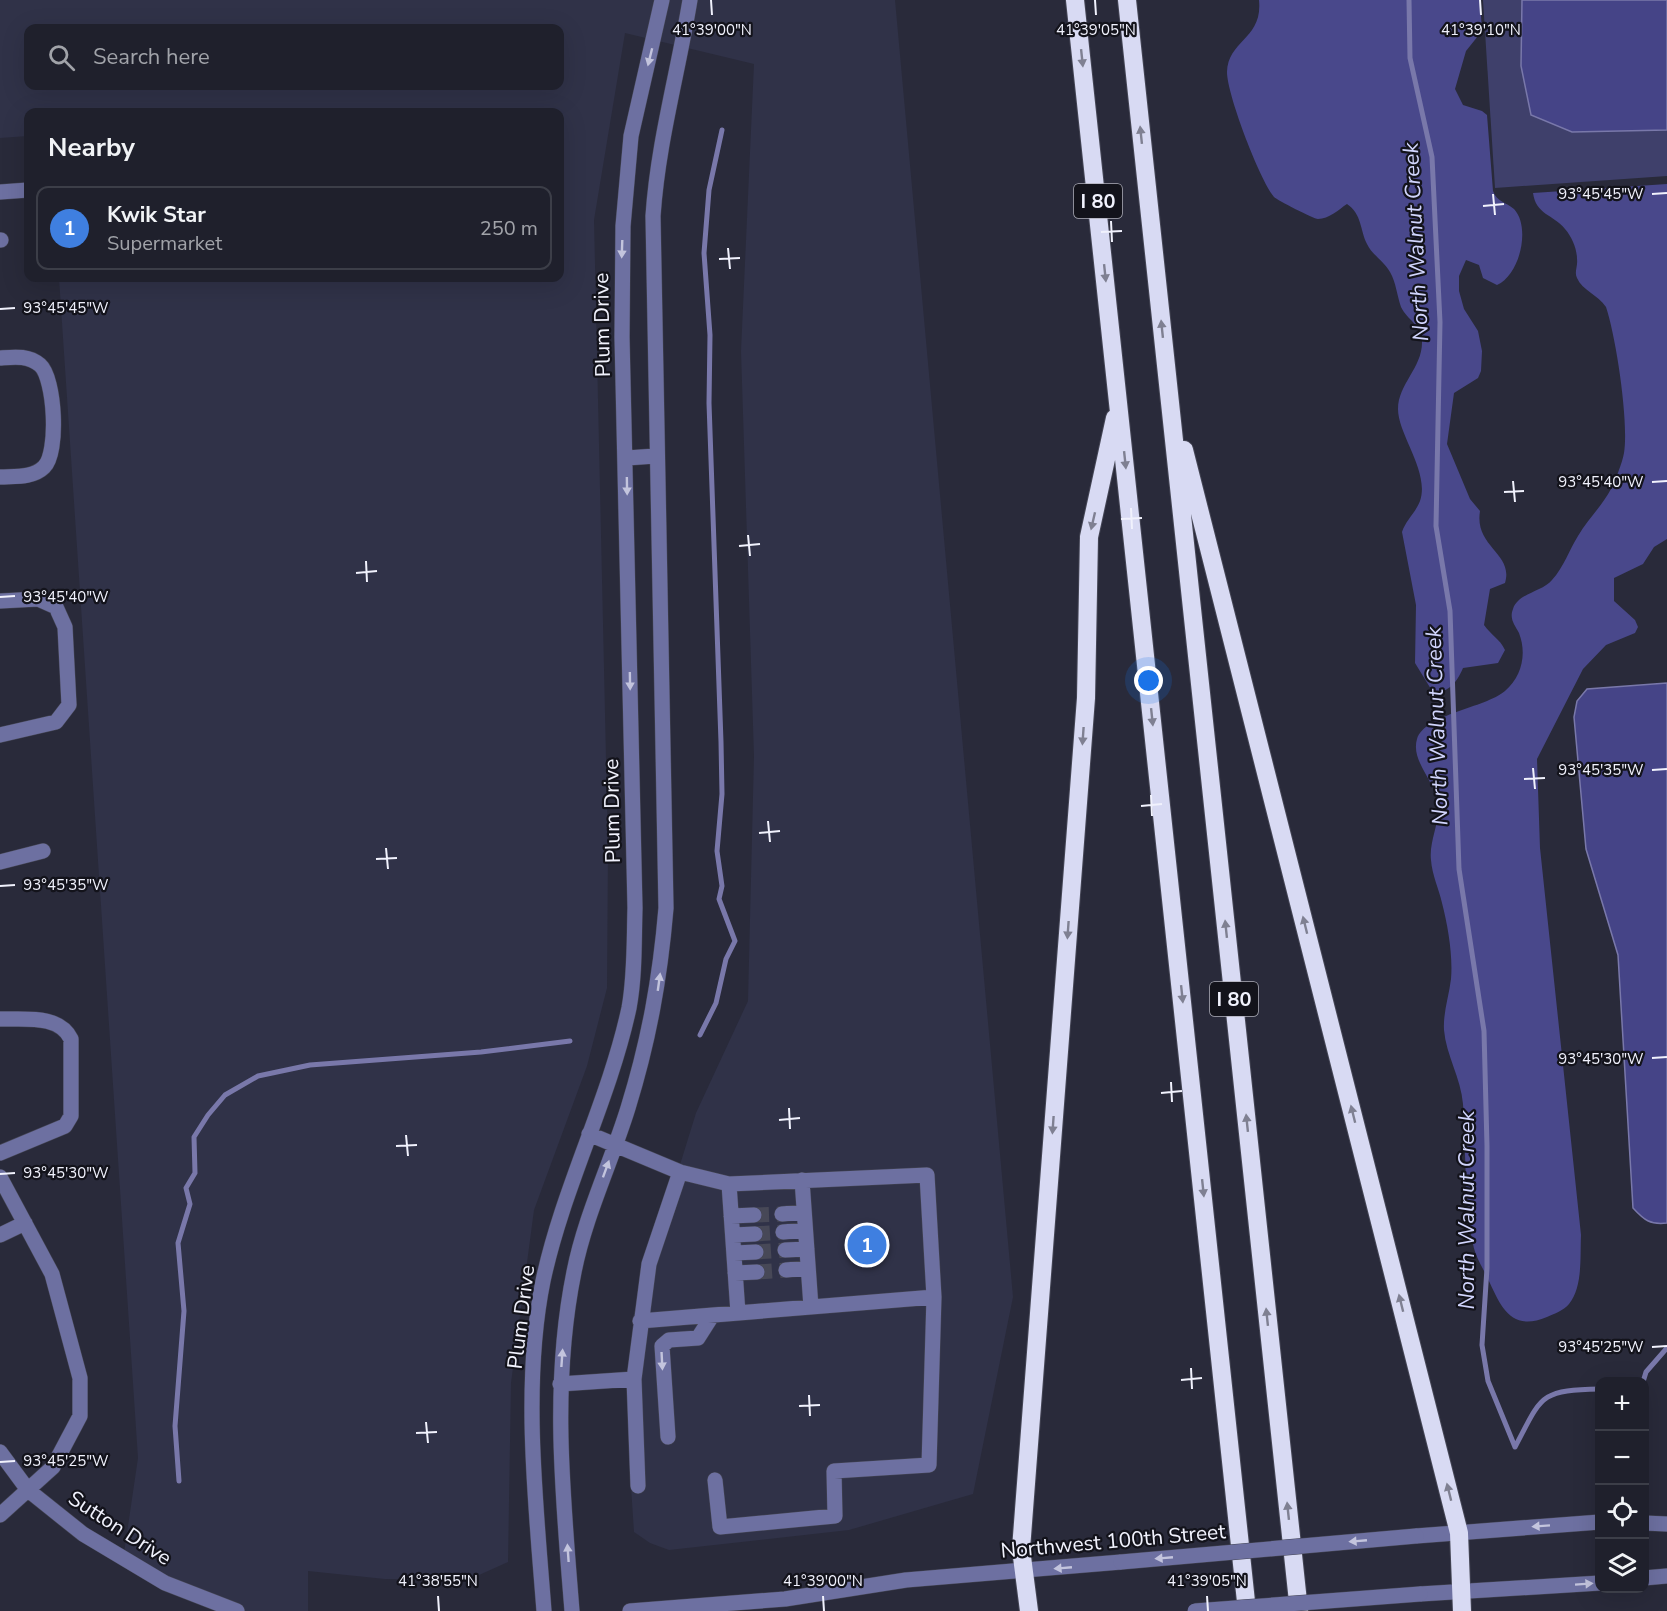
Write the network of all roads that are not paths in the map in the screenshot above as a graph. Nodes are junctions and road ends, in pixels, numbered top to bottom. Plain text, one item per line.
1 (662, 0) edge
2 (690, 0) edge
3 (1075, 0) edge
4 (1127, 0) edge
5 (24, 190) edge
6 (0, 192) edge
7 (0, 358) edge
8 (1168, 388) junction
9 (1119, 402) junction
10 (655, 456) junction
11 (627, 458) junction
12 (0, 477) edge
13 (0, 601) edge
14 (0, 735) edge
15 (43, 851) dead end
16 (0, 862) edge
17 (0, 1019) edge
18 (590, 1134) junction
19 (615, 1145) junction
20 (0, 1153) edge
21 (680, 1172) junction
22 (0, 1177) edge
23 (802, 1180) junction
24 (729, 1184) junction
25 (804, 1212) junction
26 (782, 1214) tunnel mouth
27 (754, 1215) tunnel mouth
28 (731, 1216) junction
29 (25, 1223) junction
30 (805, 1230) junction
31 (783, 1232) tunnel mouth
32 (755, 1234) tunnel mouth
33 (0, 1235) edge
34 (733, 1235) junction
35 (807, 1249) junction
36 (785, 1250) tunnel mouth
37 (756, 1252) tunnel mouth
38 (734, 1253) junction
39 (808, 1268) junction
40 (786, 1270) tunnel mouth
41 (757, 1272) tunnel mouth
42 (735, 1273) junction
43 (934, 1297) junction
44 (811, 1307) junction
45 (738, 1313) junction
46 (712, 1316) junction
47 (640, 1321) junction
48 (634, 1379) junction
49 (560, 1384) junction
50 (668, 1437) dead end
51 (0, 1452) edge
52 (716, 1480) dead end
53 (638, 1486) dead end
54 (28, 1490) junction
55 (0, 1515) edge
56 (1595, 1522) edge
57 (1649, 1523) edge
58 (1667, 1524) edge
59 (1459, 1533) junction
60 (1024, 1570) junction
61 (1667, 1576) edge
62 (1649, 1578) edge
63 (1595, 1583) edge
64 (1462, 1592) junction
65 (237, 1611) edge
66 (544, 1611) edge
67 (572, 1611) edge
68 (630, 1611) edge
69 (1029, 1611) edge
70 (1195, 1611) edge
71 (1247, 1611) edge
72 (1299, 1611) edge
73 (1462, 1611) edge

1 -> 11 street, Plum Drive
2 - 10 street
3 -> 9 highway, I 80
8 -> 4 highway, I 80
5 - 6 street
7 - 12 street
59 -> 8 highway
72 -> 8 highway, I 80
9 -> 60 highway
9 -> 71 highway, I 80
10 - 11 street
19 -> 10 street
11 -> 18 street, Plum Drive
13 - 14 street
15 - 16 street
17 - 20 street
18 - 19 street
18 - 66 street, Plum Drive
19 - 21 street
49 -> 19 street
21 - 24 street
21 - 47 street
22 - 29 street
23 - 24 street
23 - 25 street
23 - 43 street
24 - 28 street
25 - 26 street
25 - 30 street
27 - 28 street
28 - 34 street
29 - 33 street
29 - 54 street
30 - 31 street
30 - 35 street
32 - 34 street
34 - 38 street
35 - 36 street
35 - 39 street
37 - 38 street
38 - 42 street
39 - 40 street
39 - 44 street
41 - 42 street
42 - 45 street
43 - 44 street
43 - 52 street
44 - 45 street
45 - 46 street
46 - 47 street
46 -> 50 street
47 - 48 street
48 - 49 street
48 - 53 street
67 -> 49 street
51 - 54 street, Sutton Drive
54 - 55 street
54 - 65 street, Sutton Drive
56 -> 59 street, Northwest 100th Street
57 - 58 street
59 -> 60 street, Northwest 100th Street, bridge
59 - 64 highway
60 - 68 street, Northwest 100th Street
60 - 69 highway
61 - 62 street
64 -> 63 street
64 - 70 street, bridge
64 - 73 highway

